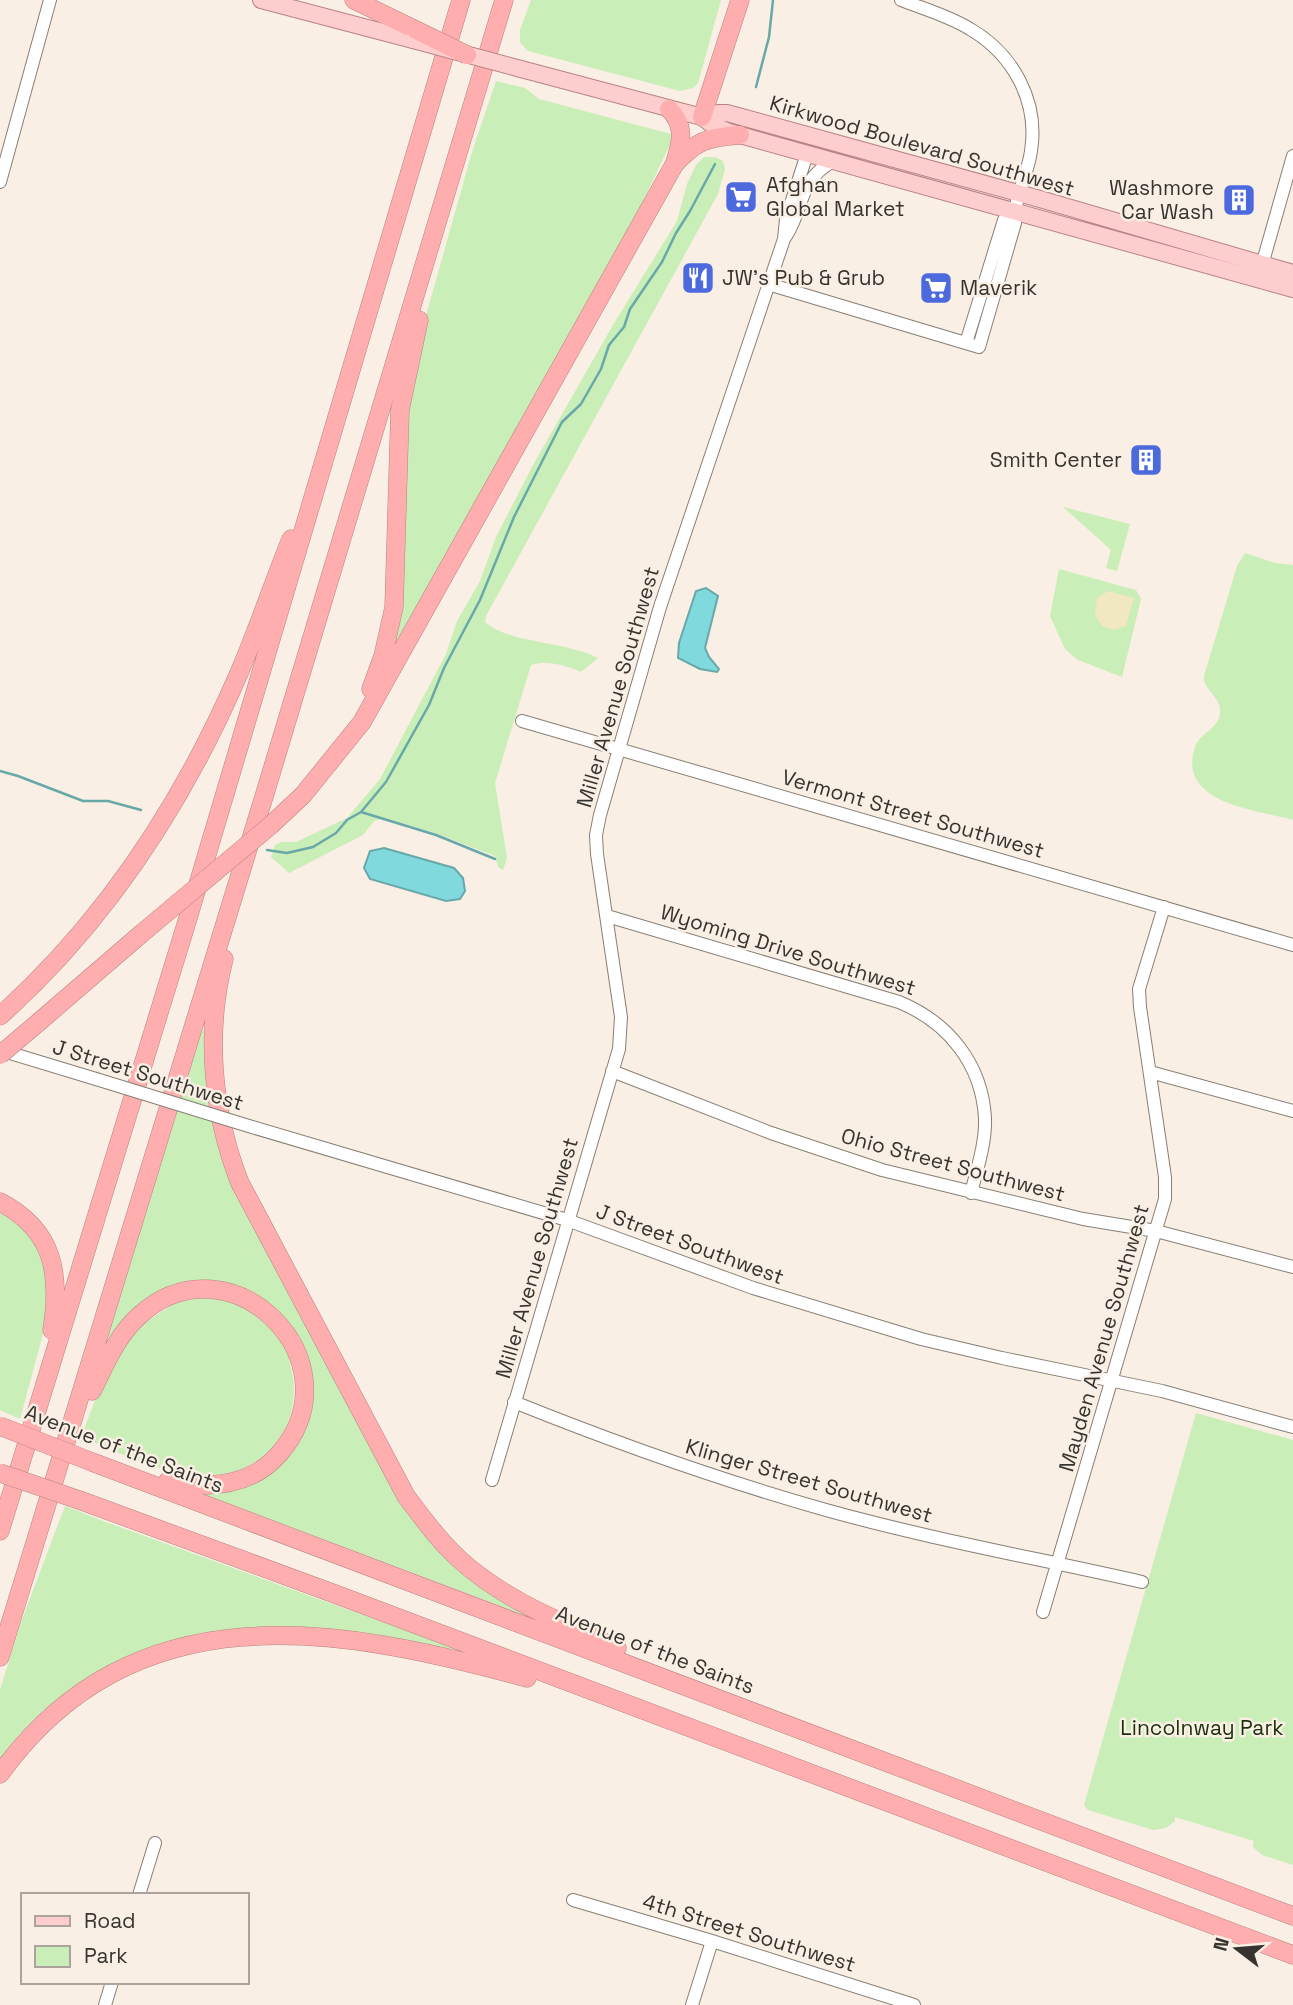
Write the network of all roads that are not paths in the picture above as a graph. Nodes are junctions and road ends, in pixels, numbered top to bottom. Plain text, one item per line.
1 (50, 0) edge
2 (261, 0) edge
3 (354, 0) edge
4 (461, 0) edge
5 (504, 0) edge
6 (517, 0) edge
7 (730, 0) edge
8 (740, 0) edge
9 (901, 0) edge
10 (414, 35) junction
11 (467, 55) joint
12 (668, 109) junction
13 (702, 117) junction
14 (740, 135) junction
15 (852, 147) junction
16 (459, 151) junction
17 (807, 154) junction
18 (1293, 156) edge
19 (833, 161) junction
20 (674, 166) junction
21 (0, 182) edge
22 (1020, 194) junction
23 (1287, 196) edge
24 (1014, 211) junction
25 (441, 212) junction
26 (784, 239) junction
27 (1260, 272) junction
28 (1293, 273) edge
29 (768, 285) junction
30 (1293, 289) edge
31 (331, 438) junction
32 (522, 721) dead end
33 (349, 737) junction
34 (618, 749) junction
35 (266, 790) junction
36 (1164, 907) junction
37 (607, 916) junction
38 (1293, 945) edge
39 (3, 1013) edge
40 (0, 1053) edge
41 (612, 1071) junction
42 (1150, 1072) junction
43 (1293, 1111) edge
44 (971, 1193) junction
45 (0, 1202) edge
46 (568, 1220) junction
47 (1156, 1231) junction
48 (1293, 1267) edge
49 (1111, 1380) junction
50 (40, 1401) junction
51 (514, 1402) junction
52 (0, 1426) edge
53 (1293, 1427) edge
54 (59, 1469) junction
55 (116, 1471) junction
56 (0, 1473) edge
57 (492, 1480) dead end
58 (10, 1499) junction
59 (0, 1520) edge
60 (0, 1531) edge
61 (1058, 1563) junction
62 (1142, 1581) dead end
63 (1043, 1612) dead end
64 (0, 1657) edge
65 (734, 1703) junction
66 (626, 1705) junction
67 (0, 1774) edge
68 (155, 1843) dead end
69 (140, 1893) edge
70 (573, 1900) dead end
71 (1293, 1916) edge
72 (712, 1941) junction
73 (1293, 1955) edge
74 (111, 1984) edge
75 (105, 2005) edge
76 (692, 2005) edge
77 (914, 2005) edge

1 - 21 street
2 - 10 main road
3 - 10 highway
4 - 31 highway
5 - 16 highway
6 - 16 highway
7 - 13 highway
8 - 13 highway
9 - 22 street
10 - 11 highway, bridge
11 - 12 main road, Kirkwood Boulevard Southwest, bridge
12 - 13 main road, Kirkwood Boulevard Southwest
12 - 20 highway
13 - 14 main road, Kirkwood Boulevard Southwest
13 - 15 main road, Kirkwood Boulevard Southwest
14 - 17 main road, Kirkwood Boulevard Southwest
14 - 20 highway
15 - 17 main road
15 - 22 main road, Kirkwood Boulevard Southwest
16 - 25 highway
17 - 19 main road, Kirkwood Boulevard Southwest
17 - 26 street, Miller Avenue Southwest
18 - 23 street
19 - 24 main road, Kirkwood Boulevard Southwest
19 - 26 street, Miller Avenue Southwest
20 - 33 highway
22 - 24 street
22 - 27 main road, Kirkwood Boulevard Southwest
23 - 27 street
24 - 27 main road, Kirkwood Boulevard Southwest
24 - 29 street
25 - 33 highway
25 - 35 highway
26 - 29 street, Miller Avenue Southwest
27 - 28 main road, Kirkwood Boulevard Southwest
27 - 30 main road, Kirkwood Boulevard Southwest
29 - 34 street, Miller Avenue Southwest
31 - 39 highway
31 - 50 highway
32 - 34 street, Vermont Street Southwest
33 - 40 highway, bridge
34 - 36 street, Vermont Street Southwest
34 - 37 street, Miller Avenue Southwest
35 - 54 highway
35 - 65 highway
36 - 38 street, Vermont Street Southwest
36 - 42 street, Mayden Avenue Southwest
37 - 41 street, Miller Avenue Southwest
37 - 44 street, Wyoming Drive Southwest
40 - 46 street, J Street Southwest, bridge
41 - 44 street, Ohio Street Southwest
41 - 46 street, Miller Avenue Southwest
42 - 43 street
42 - 47 street, Mayden Avenue Southwest
44 - 47 street, Ohio Street Southwest
45 - 50 highway
46 - 49 street, J Street Southwest
46 - 51 street, Miller Avenue Southwest
47 - 48 street, Ohio Street Southwest
47 - 49 street, Mayden Avenue Southwest
49 - 53 street, J Street Southwest
49 - 61 street, Mayden Avenue Southwest
50 - 58 highway
51 - 57 street, Miller Avenue Southwest
51 - 61 street, Klinger Street Southwest
52 - 55 highway, Avenue of the Saints, bridge
54 - 55 highway
54 - 64 highway
55 - 65 highway, Avenue of the Saints
56 - 66 highway, bridge
58 - 59 highway
58 - 60 highway
61 - 62 street, Klinger Street Southwest
61 - 63 street, Mayden Avenue Southwest
65 - 71 highway, Avenue of the Saints
66 - 67 highway
66 - 73 highway
68 - 69 street
70 - 72 street, 4th Street Southwest
72 - 76 street
72 - 77 street, 4th Street Southwest
74 - 75 street

